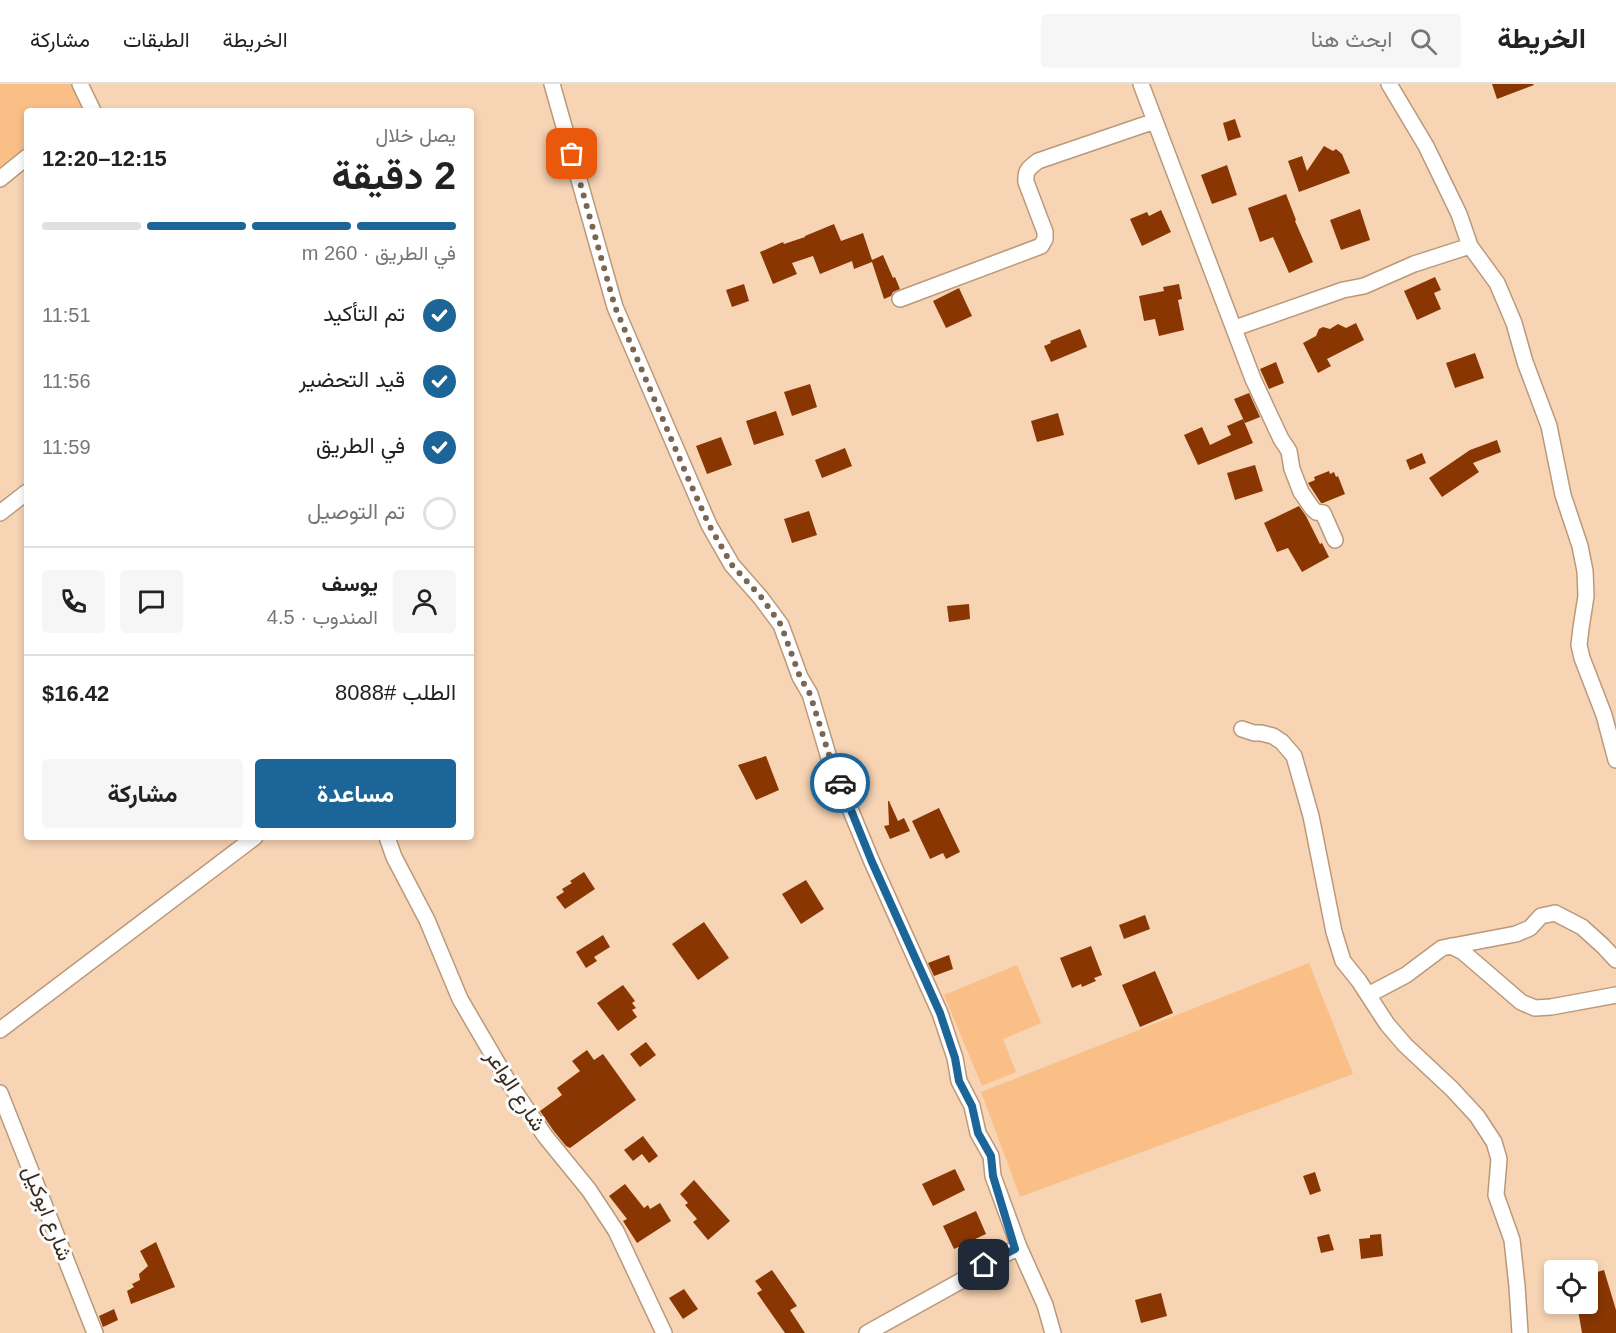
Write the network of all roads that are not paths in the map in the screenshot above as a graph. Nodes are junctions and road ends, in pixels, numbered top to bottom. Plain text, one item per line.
1 (80, 84) edge
2 (552, 84) edge
3 (1141, 84) edge
4 (1389, 84) edge
5 (89, 108) edge
6 (1155, 121) junction
7 (24, 160) edge
8 (0, 179) edge
9 (1470, 246) junction
10 (900, 299) dead end
11 (1235, 328) junction
12 (24, 494) edge
13 (0, 513) edge
14 (1335, 540) dead end
15 (1242, 729) dead end
16 (1616, 760) edge
17 (251, 840) edge
18 (388, 840) edge
19 (1451, 946) junction
20 (1616, 960) edge
21 (1368, 994) junction
22 (1616, 995) edge
23 (0, 1030) edge
24 (0, 1093) edge
25 (1017, 1248) junction
26 (95, 1333) edge
27 (664, 1333) edge
28 (867, 1333) edge
29 (1053, 1333) edge
30 (1520, 1333) edge

1 - 5 street
2 - 25 street
3 - 6 street
4 - 9 street
6 - 10 street
6 - 11 street
7 - 8 street
9 - 11 street
9 - 16 street
11 - 14 street
12 - 13 street
15 - 21 street
17 - 23 street
18 - 27 street, شارع الواعر
19 - 20 street
19 - 21 street
19 - 22 street
21 - 30 street
24 - 26 street, شارع ابوكيل
25 - 28 street
25 - 29 street

